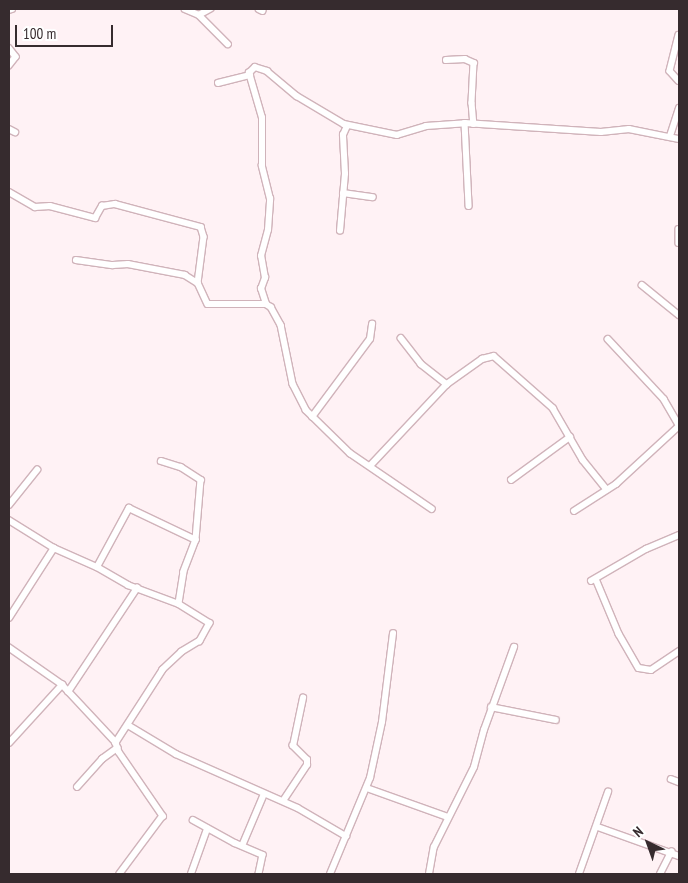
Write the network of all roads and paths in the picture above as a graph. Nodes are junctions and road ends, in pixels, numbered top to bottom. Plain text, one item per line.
1 (12, 9) edge
2 (185, 9) edge
3 (210, 9) edge
4 (9, 10) edge
5 (199, 15) junction
6 (679, 35) edge
7 (228, 44) dead end
8 (9, 48) edge
9 (446, 60) dead end
10 (9, 66) edge
11 (250, 75) junction
12 (679, 81) edge
13 (218, 84) dead end
14 (679, 108) edge
15 (465, 123) junction
16 (474, 124) junction
17 (347, 126) junction
18 (9, 129) edge
19 (15, 132) dead end
20 (670, 136) junction
21 (679, 139) edge
22 (9, 192) edge
23 (343, 193) junction
24 (372, 197) dead end
25 (469, 206) dead end
26 (679, 229) edge
27 (340, 231) dead end
28 (679, 244) edge
29 (76, 260) dead end
30 (198, 283) junction
31 (642, 285) dead end
32 (266, 304) junction
33 (679, 314) edge
34 (372, 324) dead end
35 (401, 338) dead end
36 (608, 339) dead end
37 (447, 384) junction
38 (312, 416) junction
39 (679, 426) edge
40 (570, 437) junction
41 (161, 461) dead end
42 (370, 466) junction
43 (37, 470) dead end
44 (511, 480) dead end
45 (607, 490) junction
46 (9, 506) edge
47 (432, 509) dead end
48 (574, 510) dead end
49 (9, 520) edge
50 (679, 535) edge
51 (196, 540) junction
52 (54, 548) junction
53 (97, 567) junction
54 (137, 588) junction
55 (179, 604) junction
56 (9, 618) edge
57 (393, 634) dead end
58 (514, 647) dead end
59 (9, 648) edge
60 (679, 651) edge
61 (62, 685) junction
62 (68, 692) junction
63 (303, 698) dead end
64 (491, 707) junction
65 (556, 720) dead end
66 (128, 725) junction
67 (9, 743) edge
68 (117, 746) junction
69 (671, 779) dead end
70 (679, 782) edge
71 (77, 787) dead end
72 (367, 788) junction
73 (608, 792) dead end
74 (264, 794) junction
75 (283, 801) junction
76 (448, 817) junction
77 (193, 820) dead end
78 (598, 827) junction
79 (208, 829) junction
80 (346, 836) junction
81 (242, 846) junction
82 (671, 852) junction
83 (679, 856) edge
84 (120, 874) edge
85 (191, 874) edge
86 (259, 874) edge
87 (330, 874) edge
88 (429, 874) edge
89 (579, 874) edge
90 (660, 874) edge

1 - 4 street
2 - 5 street
3 - 5 street
5 - 7 street
6 - 12 street
8 - 10 street
9 - 16 street
11 - 13 street
11 - 17 street
11 - 32 street
14 - 20 street
15 - 16 street
15 - 17 street
15 - 25 street
16 - 20 street
17 - 23 street
18 - 19 street
20 - 21 street
22 - 30 street
23 - 24 street
23 - 27 street
26 - 28 street
29 - 30 street
30 - 32 street
31 - 33 street
32 - 38 street
34 - 38 street
35 - 37 street
36 - 39 street
37 - 40 street
37 - 42 street
38 - 42 street
39 - 45 street
40 - 44 street
40 - 45 street
41 - 51 street
42 - 47 street
43 - 46 street
45 - 48 street
49 - 52 street
50 - 60 street
51 - 53 street
51 - 55 street
52 - 53 street
52 - 56 street
53 - 54 street
54 - 55 street
54 - 62 street
55 - 66 street
57 - 72 street
58 - 64 street
59 - 61 street
61 - 62 street
61 - 67 street
62 - 68 street
63 - 75 street
64 - 65 street
64 - 76 street
66 - 68 street
66 - 74 street
68 - 71 street
68 - 84 street
69 - 70 street
72 - 76 street
72 - 80 street
73 - 78 street
74 - 75 street
74 - 81 street
75 - 80 street
76 - 88 street
77 - 79 street
78 - 82 street
78 - 89 street
79 - 81 street
79 - 85 street
80 - 87 street
81 - 86 street
82 - 83 street
82 - 90 street

